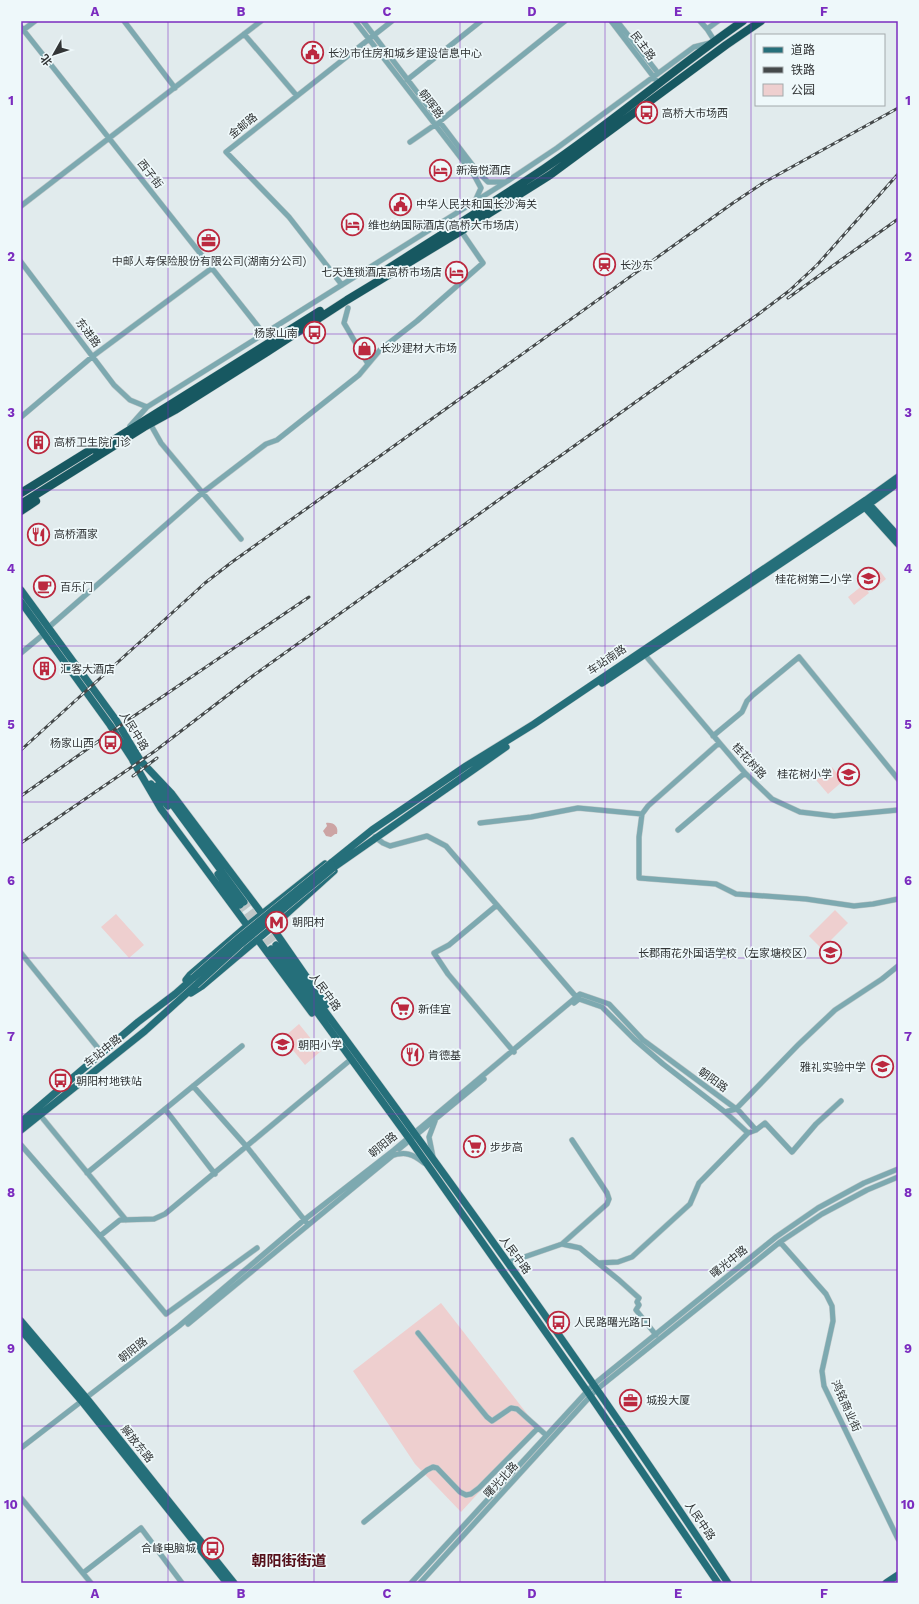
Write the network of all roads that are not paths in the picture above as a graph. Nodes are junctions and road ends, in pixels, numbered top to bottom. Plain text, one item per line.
1 (35, 21) edge
2 (124, 21) edge
3 (261, 21) edge
4 (355, 21) edge
5 (363, 21) edge
6 (392, 21) edge
7 (481, 21) edge
8 (565, 21) edge
9 (611, 21) edge
10 (618, 21) edge
11 (700, 21) edge
12 (718, 21) edge
13 (743, 21) edge
14 (761, 21) edge
15 (729, 26) edge
16 (707, 29) junction
17 (22, 30) edge
18 (244, 34) junction
19 (372, 37) junction
20 (713, 42) junction
21 (656, 75) junction
22 (407, 80) junction
23 (659, 84) junction
24 (175, 88) junction
25 (297, 96) junction
26 (437, 123) junction
27 (109, 138) junction
28 (410, 142) dead end
29 (506, 182) junction
30 (475, 202) junction
31 (21, 206) edge
32 (461, 231) junction
33 (21, 262) edge
34 (212, 268) junction
35 (342, 285) junction
36 (348, 308) dead end
37 (264, 334) junction
38 (93, 356) junction
39 (368, 364) junction
40 (147, 407) junction
41 (174, 407) junction
42 (21, 417) edge
43 (130, 426) junction
44 (145, 426) junction
45 (898, 477) edge
46 (898, 483) edge
47 (21, 493) edge
48 (202, 493) junction
49 (21, 498) edge
50 (21, 504) edge
51 (866, 504) junction
52 (21, 511) edge
53 (898, 536) edge
54 (241, 539) dead end
55 (898, 544) edge
56 (21, 590) edge
57 (21, 602) edge
58 (49, 627) junction
59 (44, 634) junction
60 (21, 653) edge
61 (645, 655) junction
62 (713, 736) junction
63 (719, 743) junction
64 (136, 760) junction
65 (745, 773) junction
66 (898, 779) edge
67 (898, 810) edge
68 (642, 814) junction
69 (480, 823) dead end
70 (678, 830) dead end
71 (375, 837) junction
72 (342, 854) junction
73 (350, 856) junction
74 (332, 866) junction
75 (898, 899) edge
76 (242, 904) tunnel mouth
77 (497, 905) junction
78 (262, 914) junction
79 (247, 926) junction
80 (272, 927) junction
81 (257, 940) junction
82 (21, 953) edge
83 (898, 966) edge
84 (177, 997) junction
85 (578, 998) junction
86 (242, 1046) dead end
87 (513, 1052) junction
88 (102, 1053) junction
89 (349, 1061) junction
90 (369, 1070) junction
91 (366, 1077) junction
92 (193, 1086) junction
93 (841, 1101) dead end
94 (165, 1109) junction
95 (736, 1109) junction
96 (725, 1112) junction
97 (40, 1115) junction
98 (438, 1117) junction
99 (21, 1122) edge
100 (21, 1130) edge
101 (756, 1130) junction
102 (748, 1132) junction
103 (412, 1136) junction
104 (572, 1140) dead end
105 (21, 1145) edge
106 (247, 1147) junction
107 (391, 1156) junction
108 (432, 1164) junction
109 (898, 1170) edge
110 (87, 1173) junction
111 (215, 1174) junction
112 (898, 1178) edge
113 (126, 1220) junction
114 (304, 1220) junction
115 (307, 1224) junction
116 (100, 1236) junction
117 (780, 1242) junction
118 (562, 1244) junction
119 (257, 1248) dead end
120 (507, 1263) junction
121 (598, 1263) junction
122 (21, 1321) edge
123 (24, 1333) edge
124 (418, 1333) dead end
125 (656, 1335) junction
126 (595, 1387) junction
127 (589, 1394) junction
128 (85, 1401) junction
129 (538, 1428) junction
130 (546, 1435) junction
131 (21, 1448) edge
132 (21, 1452) edge
133 (21, 1498) edge
134 (364, 1522) dead end
135 (898, 1539) edge
136 (83, 1573) junction
137 (898, 1575) edge
138 (91, 1583) edge
139 (182, 1583) edge
140 (227, 1583) edge
141 (234, 1583) edge
142 (410, 1583) edge
143 (420, 1583) edge
144 (718, 1583) edge
145 (728, 1583) edge
146 (886, 1583) edge

1 - 17 street
2 - 24 street
3 - 18 street
4 - 19 street, 朝晖路
5 - 19 street, 朝晖路
6 - 19 street, 金邮路
7 - 22 street
8 - 26 street
9 - 21 street, 民主路
10 - 21 street, 民主路
11 - 16 street
12 - 16 street
13 - 15 highway
14 - 32 highway
15 - 20 highway
16 - 20 street
17 - 27 street, 西子街
18 - 24 street
18 - 25 street
19 - 22 street, 朝晖路
19 - 25 street, 金邮路
19 - 26 street, 朝晖路
20 - 21 street
20 - 23 highway
21 - 23 street, 民主路
21 - 29 street
22 - 26 street, 朝晖路
23 - 41 highway
24 - 27 street
25 - 35 street, 金邮路
26 - 28 street
26 - 29 street, 朝晖路
26 - 30 street, 朝晖路
27 - 31 street
27 - 34 street, 西子街
29 - 30 street
30 - 35 street
32 - 39 street
32 - 41 highway
33 - 38 street, 东进路
34 - 37 street, 西子街
34 - 38 street
35 - 37 street
36 - 39 street
37 - 40 street
38 - 40 street, 东进路
38 - 42 street
39 - 48 street
40 - 43 street
41 - 43 highway
41 - 44 highway
41 - 44 highway
43 - 47 highway
44 - 48 street
44 - 49 highway
44 - 50 highway
44 - 52 highway
45 - 51 main road, 车站南路
46 - 51 main road, 车站南路
48 - 54 street
48 - 58 street
51 - 53 main road
51 - 55 main road
51 - 61 main road, 车站南路
51 - 72 main road, 车站南路
56 - 58 main road, 人民中路
57 - 59 main road, 人民中路
58 - 64 main road, 人民中路
59 - 60 street
59 - 64 main road, 人民中路
61 - 62 street, 桂花树路
61 - 71 main road, 车站南路
62 - 63 street, 桂花树路
62 - 66 street
63 - 65 street, 桂花树路
63 - 68 street
64 - 76 main road, 人民中路
64 - 78 main road
64 - 79 main road
65 - 67 street, 桂花树路
65 - 70 street
68 - 69 street
68 - 75 street
71 - 73 main road, 车站南路
71 - 77 street
72 - 74 main road, 车站南路
72 - 78 main road
73 - 74 main road, 车站南路
73 - 80 main road
74 - 84 main road, 车站中路, bridge
77 - 85 street
77 - 87 street
78 - 79 main road
78 - 80 main road
79 - 81 main road
79 - 84 main road
80 - 81 main road
80 - 90 main road
81 - 84 main road
81 - 89 main road
82 - 88 street
83 - 95 street
84 - 88 main road, 车站中路
84 - 97 main road, 车站中路
85 - 87 street, 朝阳路
85 - 95 street, 朝阳路
85 - 96 street, 朝阳路
86 - 92 street
87 - 98 street, 朝阳路
87 - 103 street, 朝阳路
88 - 99 main road, 车站中路
89 - 91 main road
89 - 106 street
90 - 91 main road, 人民中路
90 - 103 main road, 人民中路
91 - 103 main road, 人民中路
92 - 94 street
92 - 106 street
93 - 101 street
94 - 110 street
94 - 111 street
95 - 96 street
95 - 101 street, 朝阳路
96 - 102 street, 朝阳路
97 - 100 main road, 车站中路
97 - 110 street
98 - 103 street, 朝阳路
98 - 108 street
101 - 102 street
102 - 121 street
103 - 107 street, 朝阳路
103 - 108 main road, 人民中路
103 - 114 street, 朝阳路
104 - 118 street
105 - 116 street
106 - 111 street
106 - 114 street
107 - 108 street
107 - 115 street, 朝阳路
108 - 120 main road, 人民中路
108 - 127 main road, 人民中路
109 - 125 street, 曙光中路
110 - 113 street
111 - 113 street
112 - 117 street, 曙光中路
113 - 116 street
114 - 115 street
114 - 128 street, 朝阳路
115 - 128 street, 朝阳路
116 - 119 street
117 - 126 street, 曙光中路
117 - 135 street, 鸿铭商业街
118 - 120 street
118 - 121 street
120 - 126 main road, 人民中路
121 - 125 street
122 - 123 main road, 解放东路
123 - 128 main road, 解放东路
124 - 129 street
125 - 126 street, 曙光中路
126 - 127 street, 曙光北路
126 - 145 main road, 人民中路
127 - 130 street, 曙光北路
127 - 143 street, 曙光北路
127 - 144 main road, 人民中路
128 - 131 street, 朝阳路
128 - 132 street, 朝阳路
128 - 140 main road, 解放东路
128 - 141 main road, 解放东路
129 - 130 street
129 - 134 street
130 - 142 street, 曙光北路
133 - 136 street
136 - 138 street
136 - 139 street
137 - 146 main road

